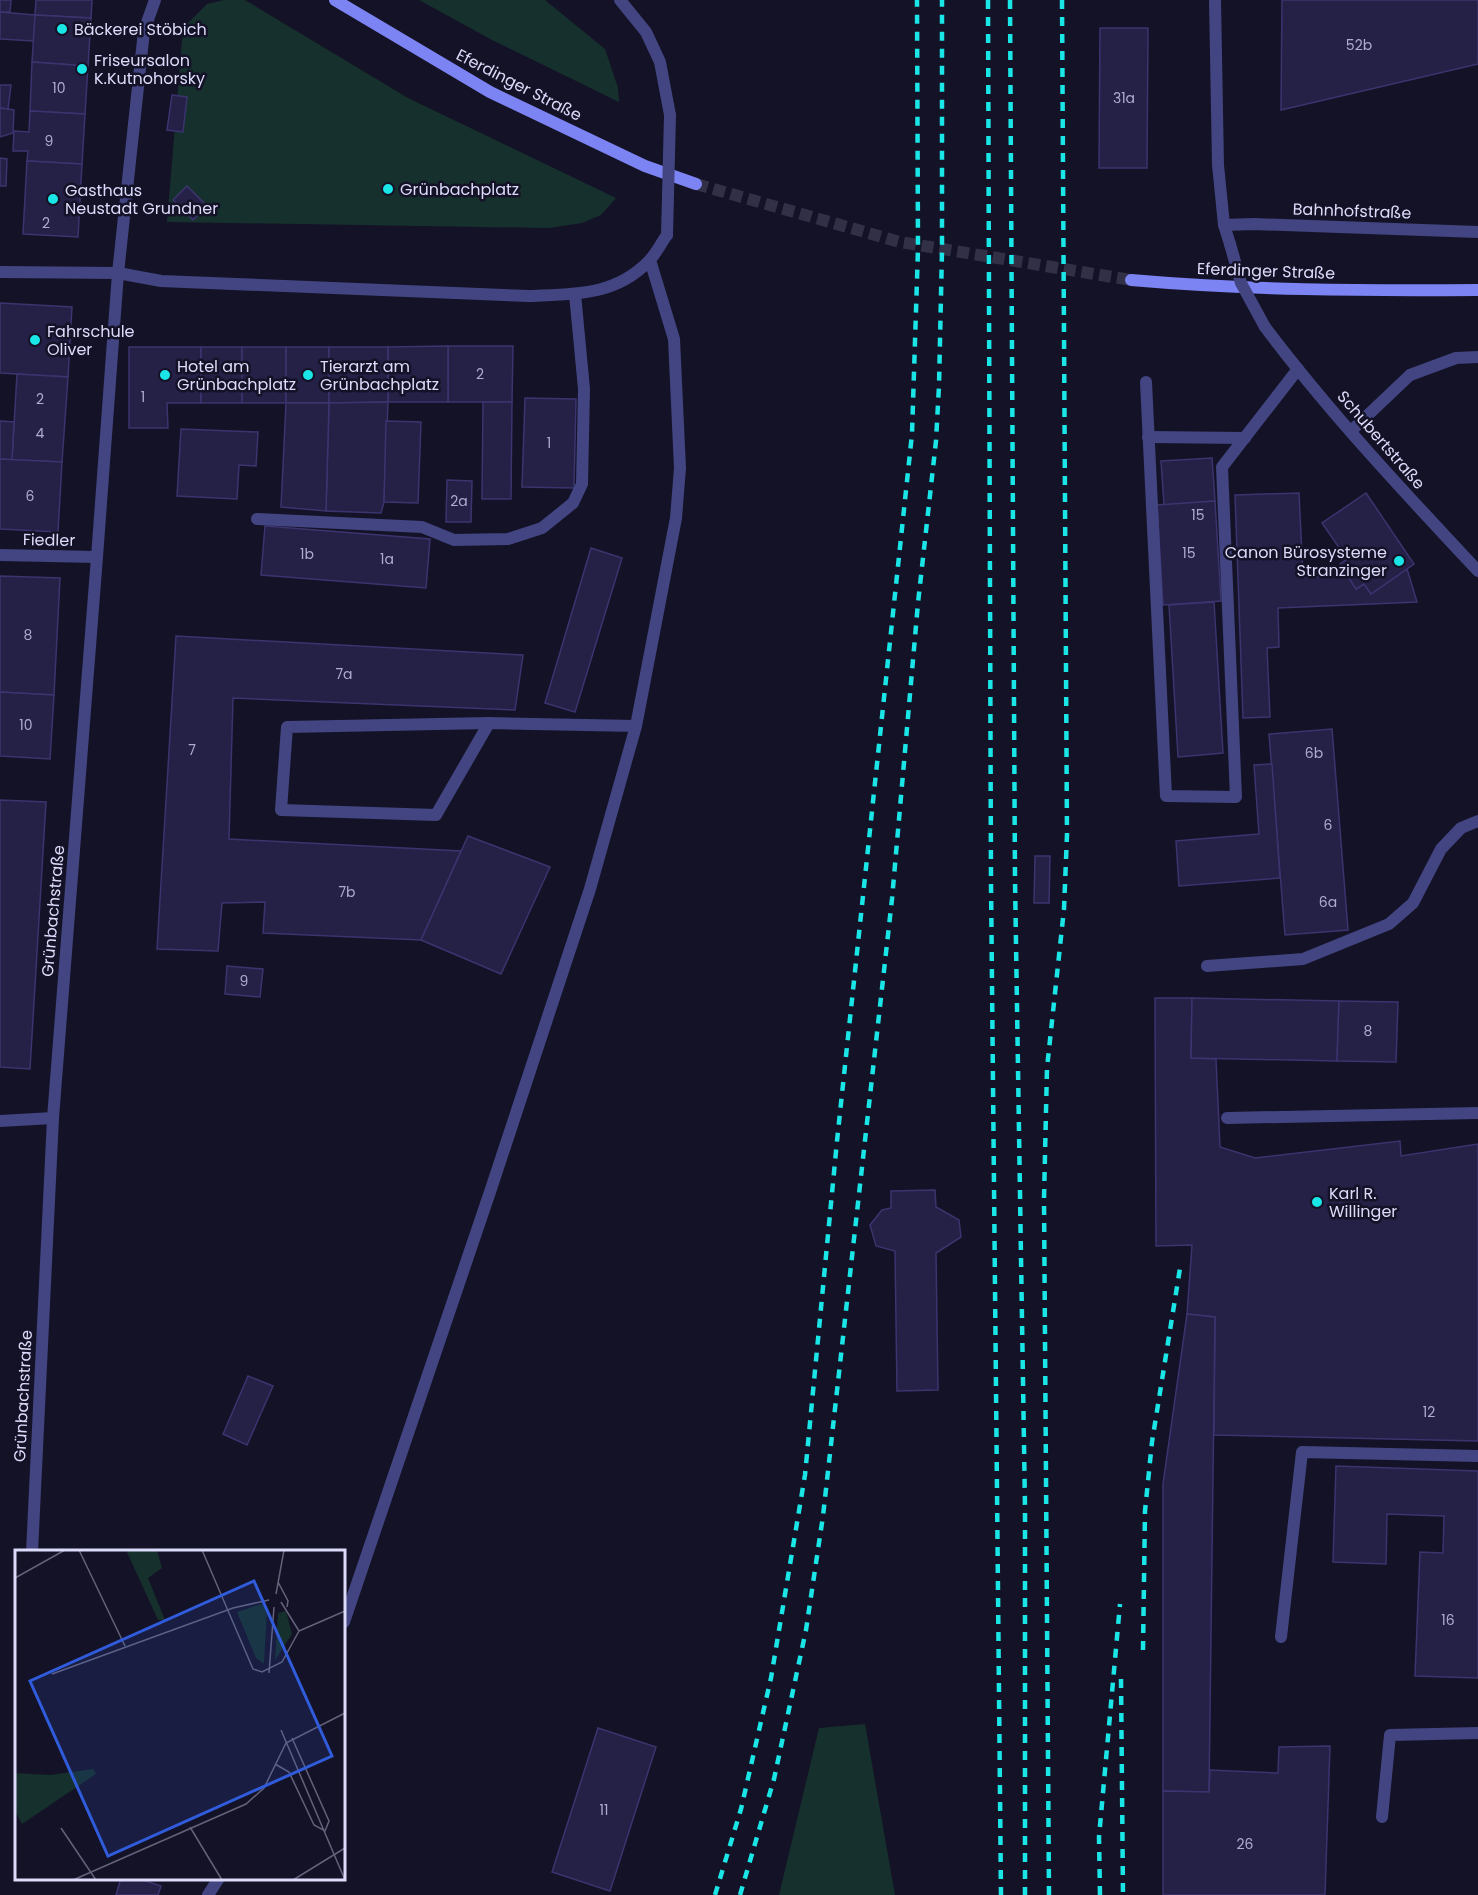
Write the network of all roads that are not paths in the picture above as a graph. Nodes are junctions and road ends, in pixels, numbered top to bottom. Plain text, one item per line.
1 (155, 0) edge
2 (335, 0) edge
3 (620, 0) edge
4 (1215, 0) edge
5 (696, 184) tunnel mouth
6 (1224, 225) junction
7 (1478, 232) edge
8 (650, 260) junction
9 (0, 272) edge
10 (118, 273) junction
11 (1131, 280) tunnel mouth
12 (1478, 290) edge
13 (575, 294) junction
14 (1478, 357) edge
15 (1298, 369) junction
16 (1146, 382) dead end
17 (1351, 431) junction
18 (1148, 437) junction
19 (1245, 438) junction
20 (257, 519) dead end
21 (0, 555) edge
22 (97, 557) junction
23 (1478, 571) edge
24 (489, 723) junction
25 (636, 726) junction
26 (1478, 821) edge
27 (1207, 966) dead end
28 (1478, 1113) edge
29 (53, 1118) junction
30 (1227, 1118) dead end
31 (0, 1121) edge
32 (1478, 1456) edge
33 (32, 1550) edge
34 (345, 1619) edge
35 (1281, 1637) dead end
36 (1478, 1733) edge
37 (1382, 1817) dead end
38 (218, 1880) edge
39 (208, 1895) edge

1 - 10 street
2 - 5 main road, Eferdinger Straße
3 - 8 street, bridge
4 - 6 street
6 - 7 street, Bahnhofstraße
6 - 15 street, Schubertstraße, bridge
8 - 13 street
8 - 25 street
9 - 10 street
10 - 13 street
10 - 22 street, Grünbachstraße
11 - 12 main road, Eferdinger Straße
13 - 20 street
14 - 17 street
15 - 17 street, Schubertstraße
15 - 19 street
16 - 18 street
17 - 23 street, Schubertstraße
18 - 19 street
18 - 19 street
21 - 22 street, Fiedler
22 - 29 street, Grünbachstraße
24 - 24 street
24 - 25 street
25 - 34 street
26 - 27 street
28 - 30 street
29 - 31 street
29 - 33 street, Grünbachstraße
32 - 35 street
36 - 37 street
38 - 39 street

